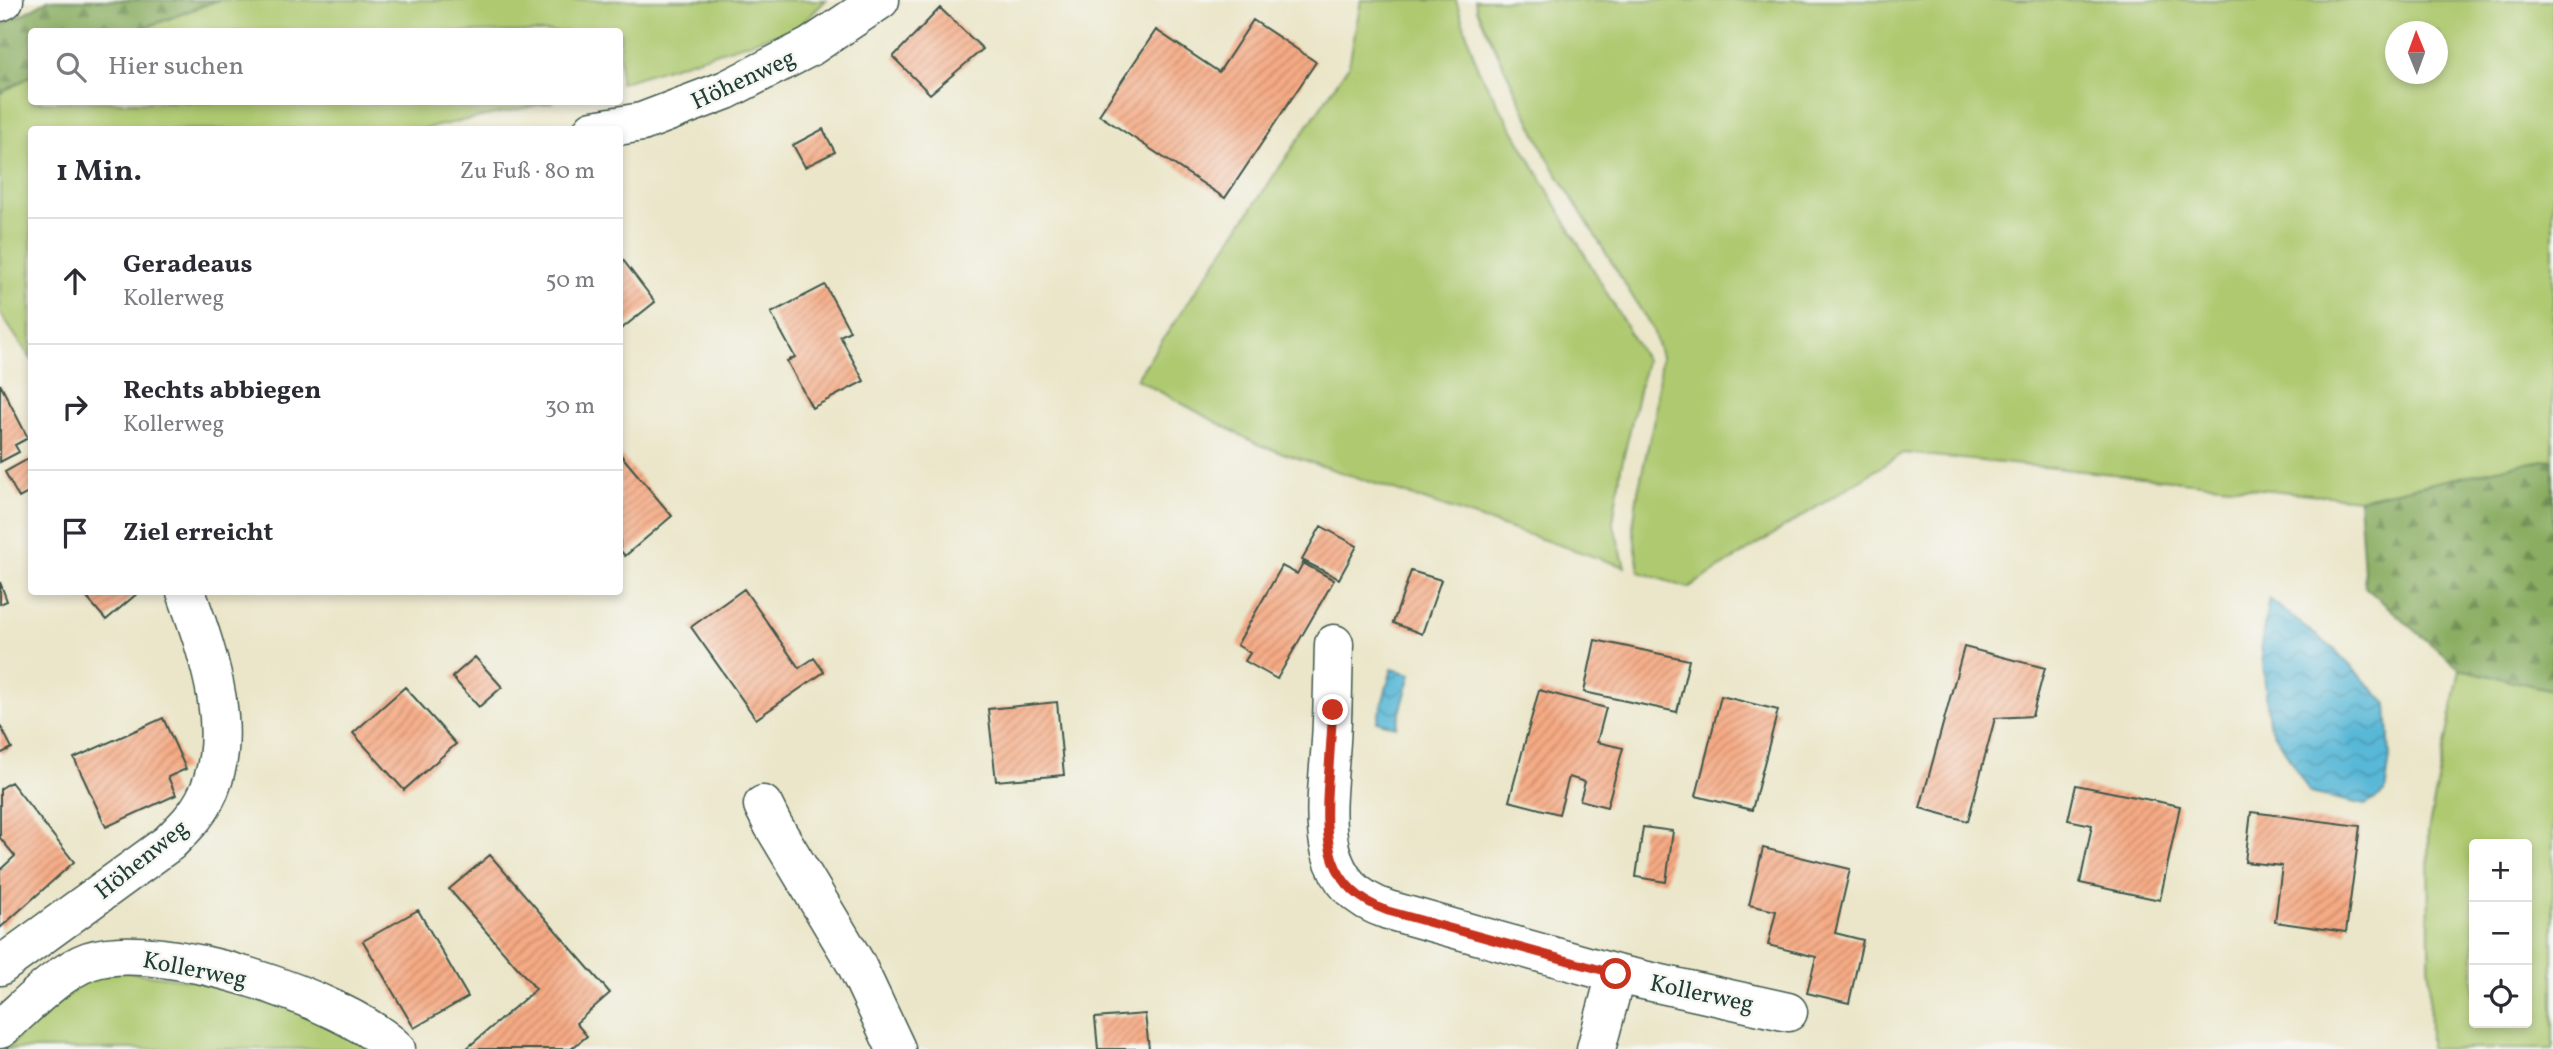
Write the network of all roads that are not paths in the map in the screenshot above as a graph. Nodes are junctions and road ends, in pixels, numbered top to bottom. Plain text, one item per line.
1 (880, 0) edge
2 (618, 126) edge
3 (187, 595) edge
4 (1334, 644) dead end
5 (764, 805) dead end
6 (0, 966) edge
7 (1616, 974) junction
8 (1788, 1012) dead end
9 (0, 1029) edge
10 (396, 1049) edge
11 (896, 1049) edge
12 (1596, 1049) edge

1 - 2 street, Höhenweg
3 - 6 street, Höhenweg
4 - 7 street, Kollerweg
5 - 11 street
7 - 8 street, Kollerweg
7 - 12 street, Kollerweg
9 - 10 street, Kollerweg

